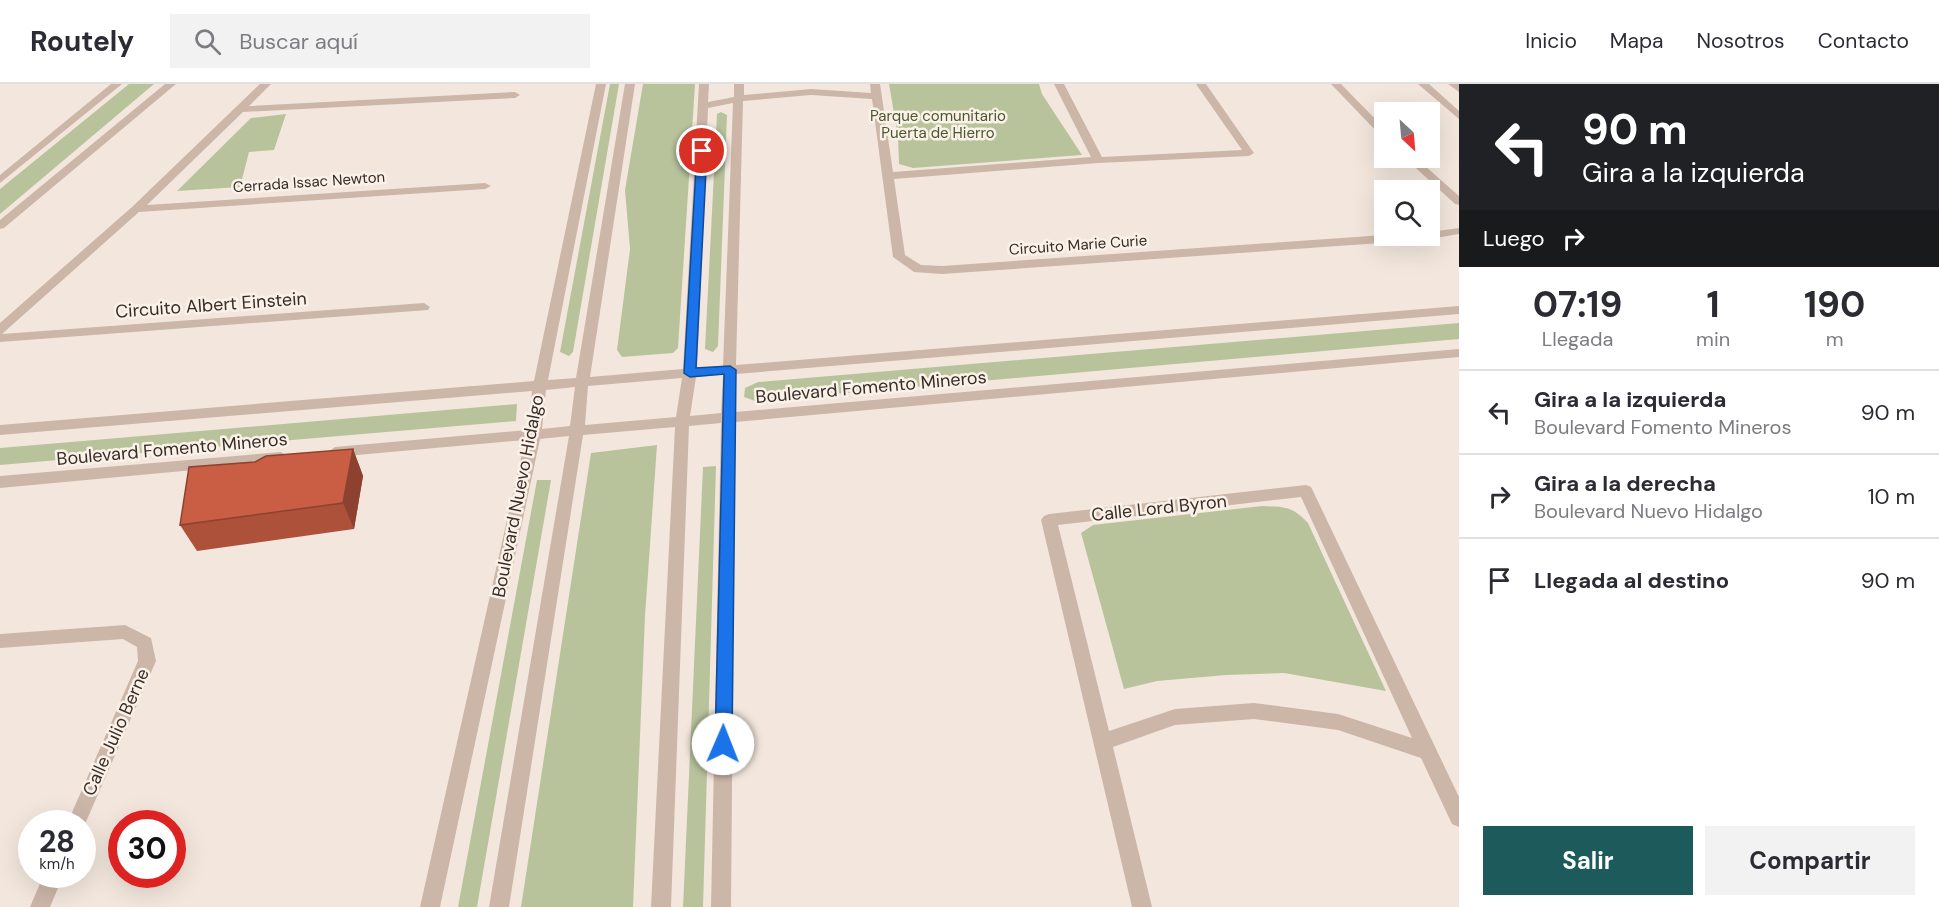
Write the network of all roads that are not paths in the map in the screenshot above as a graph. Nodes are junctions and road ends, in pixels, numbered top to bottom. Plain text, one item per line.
1 (117, 84) edge
2 (171, 84) edge
3 (266, 84) edge
4 (601, 84) edge
5 (630, 84) edge
6 (704, 84) edge
7 (739, 84) edge
8 (875, 84) edge
9 (1059, 84) edge
10 (1201, 84) edge
11 (1336, 84) edge
12 (1423, 84) edge
13 (1453, 84) edge
14 (1459, 89) edge
15 (515, 95) dead end
16 (740, 97) junction
17 (876, 97) junction
18 (704, 106) junction
19 (241, 109) junction
20 (1459, 116) edge
21 (1374, 123) edge
22 (1098, 160) junction
23 (1421, 168) edge
24 (887, 176) junction
25 (0, 180) edge
26 (485, 186) dead end
27 (1459, 202) edge
28 (136, 209) junction
29 (0, 226) edge
30 (1459, 231) edge
31 (1440, 234) edge
32 (1374, 240) edge
33 (424, 308) dead end
34 (1459, 310) edge
35 (0, 330) edge
36 (0, 338) edge
37 (1459, 353) edge
38 (730, 370) junction
39 (690, 373) junction
40 (582, 382) junction
41 (540, 385) junction
42 (728, 417) junction
43 (682, 421) junction
44 (0, 430) edge
45 (578, 430) junction
46 (534, 434) junction
47 (320, 453) edge
48 (296, 456) edge
49 (0, 482) edge
50 (0, 641) edge
51 (1102, 742) junction
52 (1427, 751) junction
53 (82, 810) edge
54 (1459, 818) edge
55 (48, 888) edge
56 (40, 907) edge
57 (430, 907) edge
58 (499, 907) edge
59 (662, 907) edge
60 (721, 907) edge
61 (1142, 907) edge

1 - 25 street
2 - 29 street
3 - 19 street
4 - 41 street, Boulevard Nuevo Hidalgo
5 - 40 street
6 - 18 street
7 - 16 street
8 - 17 street, Circuito Marie Curie
9 - 22 street
10 - 22 street
11 - 21 street
12 - 20 street
13 - 14 street
15 - 19 street
16 - 17 street
16 - 18 street
16 - 38 street
17 - 24 street, Circuito Marie Curie
18 - 39 street
19 - 28 street
22 - 24 street
23 - 27 street
24 - 32 street, Circuito Marie Curie
26 - 28 street, Cerrada Issac Newton
28 - 35 street
30 - 31 street
33 - 36 street, Circuito Albert Einstein
34 - 38 street, Boulevard Fomento Mineros
37 - 42 street, Boulevard Fomento Mineros
38 - 39 street, Boulevard Fomento Mineros
38 - 42 street
39 - 40 street, Boulevard Fomento Mineros
39 - 43 street
40 - 41 street, Boulevard Fomento Mineros
40 - 45 street
41 - 44 street, Boulevard Fomento Mineros
41 - 46 street, Boulevard Nuevo Hidalgo
42 - 43 street, Boulevard Fomento Mineros
42 - 60 street
43 - 45 street, Boulevard Fomento Mineros
43 - 59 street
45 - 46 street, Boulevard Fomento Mineros
45 - 58 street
46 - 47 street, Boulevard Fomento Mineros
46 - 57 street, Boulevard Nuevo Hidalgo
48 - 49 street, Boulevard Fomento Mineros
50 - 53 street, Calle Julio Berne
51 - 52 street
51 - 52 street, Calle Lord Byron
51 - 61 street, Calle Lord Byron
52 - 54 street, Calle Lord Byron
55 - 56 street

